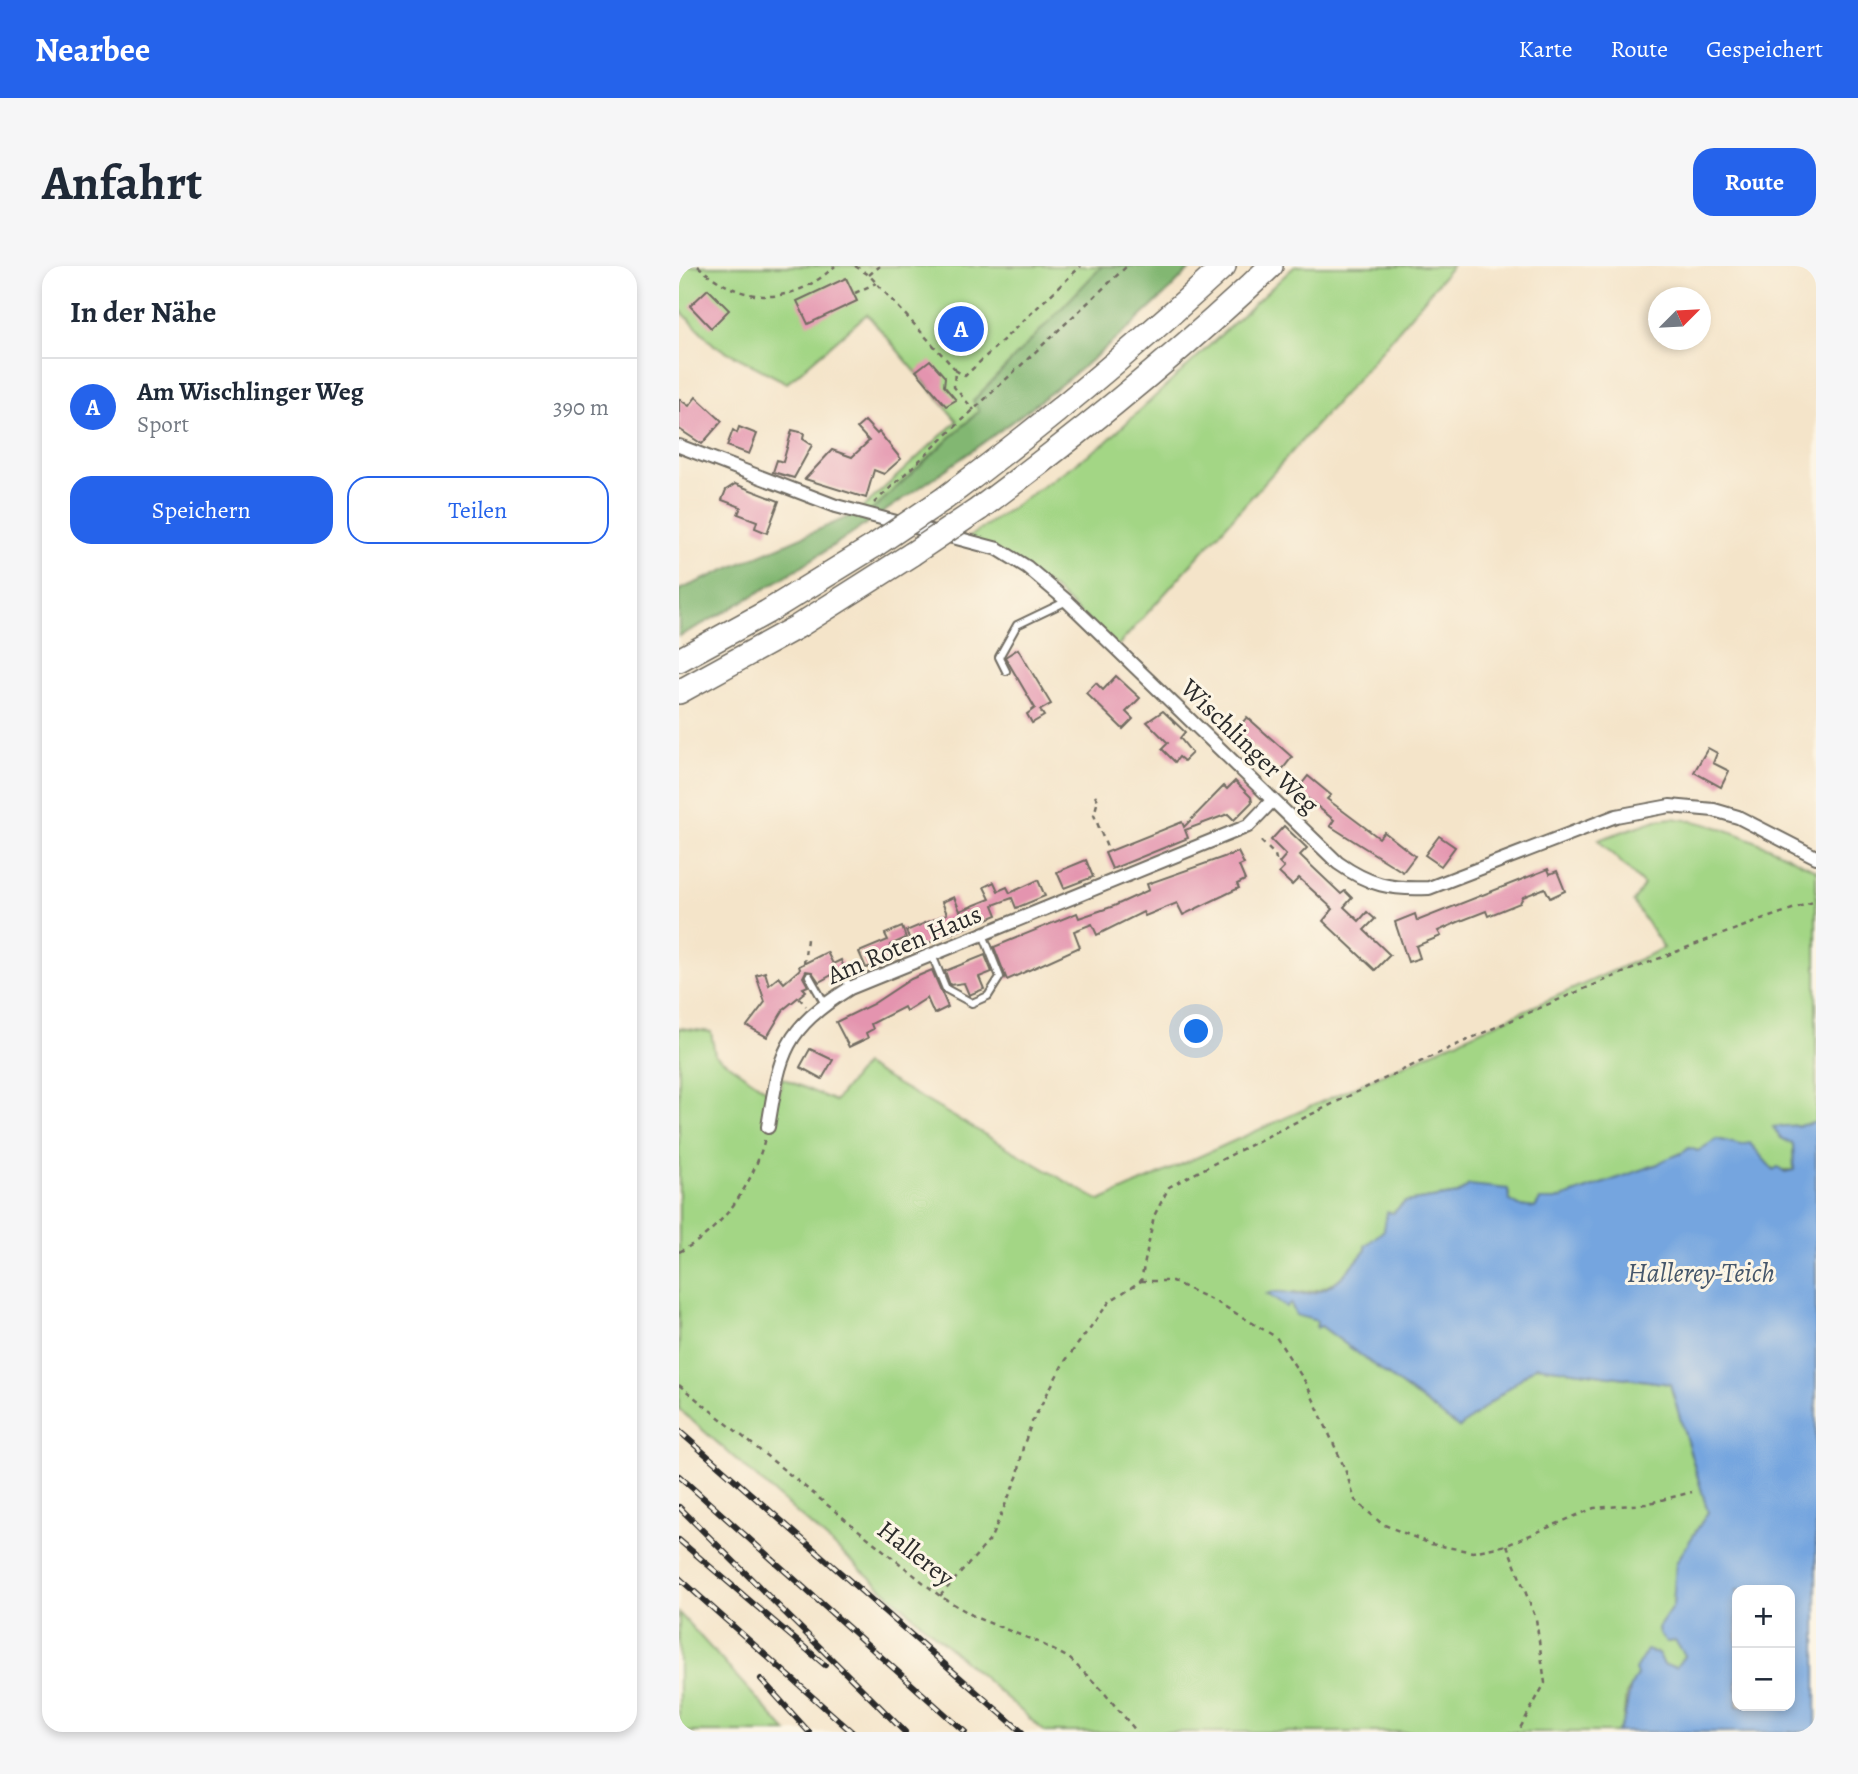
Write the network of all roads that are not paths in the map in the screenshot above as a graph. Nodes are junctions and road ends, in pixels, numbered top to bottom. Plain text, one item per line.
1 (1224, 266) edge
2 (1271, 266) edge
3 (679, 446) edge
4 (1067, 601) junction
5 (679, 660) edge
6 (1006, 671) dead end
7 (679, 692) edge
8 (1272, 801) junction
9 (1816, 857) edge
10 (983, 934) junction
11 (932, 955) junction
12 (842, 973) dead end
13 (810, 976) dead end
14 (850, 988) junction
15 (825, 1004) junction
16 (768, 1127) road end

1 - 5 highway, bridge
2 - 7 highway, bridge
3 - 4 street, Wischlinger Weg
4 - 6 lane
4 - 8 street, Wischlinger Weg
8 - 9 street, Wischlinger Weg
8 - 10 street, Am Roten Haus
10 - 11 street, Am Roten Haus
10 - 11 lane
11 - 14 street, Am Roten Haus
12 - 14 lane
13 - 15 lane
14 - 15 street, Am Roten Haus
15 - 16 street, Am Roten Haus

